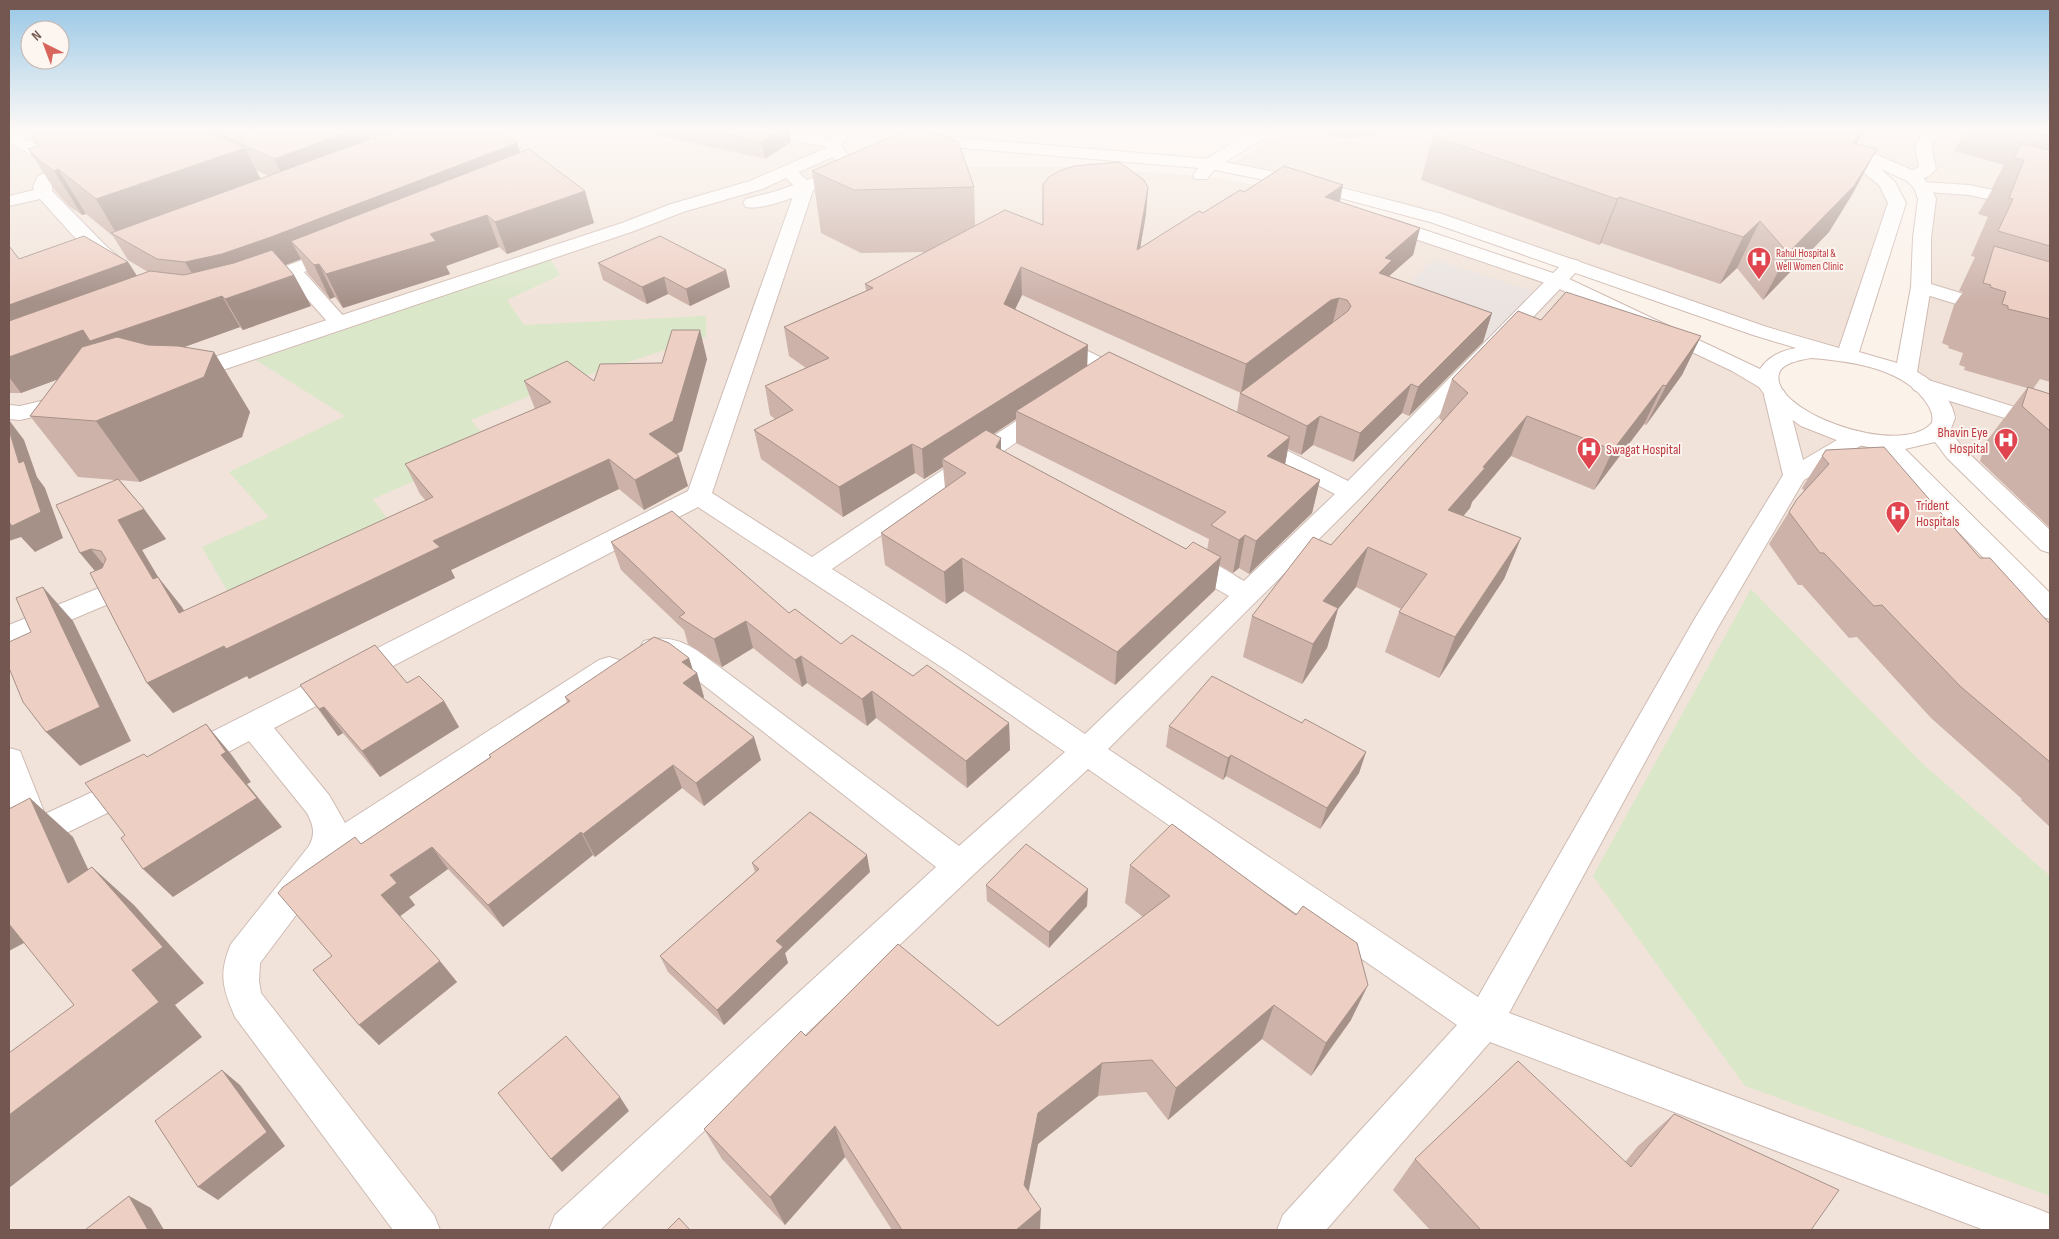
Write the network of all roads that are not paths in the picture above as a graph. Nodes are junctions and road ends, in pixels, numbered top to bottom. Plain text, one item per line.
1 (42, 187) edge
2 (790, 187) edge
3 (794, 187) edge
4 (1319, 187) edge
5 (1891, 187) edge
6 (1920, 187) edge
7 (1948, 187) edge
8 (44, 193) junction
9 (9, 201) edge
10 (2050, 207) edge
11 (357, 245) edge
12 (128, 252) edge
13 (109, 260) junction
14 (293, 271) junction
15 (1565, 273) junction
16 (134, 274) edge
17 (244, 288) edge
18 (1921, 288) junction
19 (339, 323) junction
20 (2050, 327) edge
21 (1035, 332) edge
22 (1838, 353) junction
23 (1110, 370) junction
24 (164, 378) edge
25 (1914, 380) junction
26 (1145, 388) edge
27 (1771, 389) junction
28 (87, 397) edge
29 (9, 412) edge
30 (2050, 425) edge
31 (1938, 431) junction
32 (1234, 433) edge
33 (1857, 438) junction
34 (1884, 442) junction
35 (986, 450) junction
36 (1012, 465) edge
37 (1795, 475) junction
38 (1351, 492) junction
39 (699, 496) junction
40 (2050, 544) edge
41 (1169, 551) edge
42 (813, 569) junction
43 (116, 590) edge
44 (1247, 594) junction
45 (2050, 609) edge
46 (9, 636) edge
47 (254, 726) junction
48 (1088, 751) junction
49 (9, 760) edge
50 (22, 841) edge
51 (321, 856) junction
52 (960, 866) junction
53 (1484, 1022) junction
54 (419, 1230) edge
55 (570, 1230) edge
56 (1298, 1230) edge
57 (2038, 1230) edge

1 - 8 street
2 - 19 street
3 - 39 street
4 - 15 street
5 - 22 street
6 - 18 street
7 - 10 street
8 - 9 street
8 - 13 street
11 - 14 street
12 - 13 street
13 - 16 street
14 - 17 street
14 - 19 street
15 - 22 street
15 - 27 street
15 - 38 street
18 - 20 street
18 - 25 street
19 - 24 street
21 - 23 street
22 - 25 street
22 - 27 street
23 - 26 street
23 - 35 street
25 - 30 street
25 - 31 street
27 - 33 street
27 - 37 street
28 - 29 street
31 - 34 street
31 - 40 street
32 - 38 street
33 - 34 street
33 - 37 street
34 - 45 street
35 - 36 street
35 - 42 street
37 - 53 street
38 - 44 street
39 - 42 street
39 - 47 street
41 - 44 street
42 - 48 street
43 - 46 street
44 - 48 street
47 - 50 street
47 - 51 street
48 - 52 street
48 - 53 street
49 - 50 street
51 - 52 street
51 - 54 street
52 - 55 street
53 - 56 street
53 - 57 street

